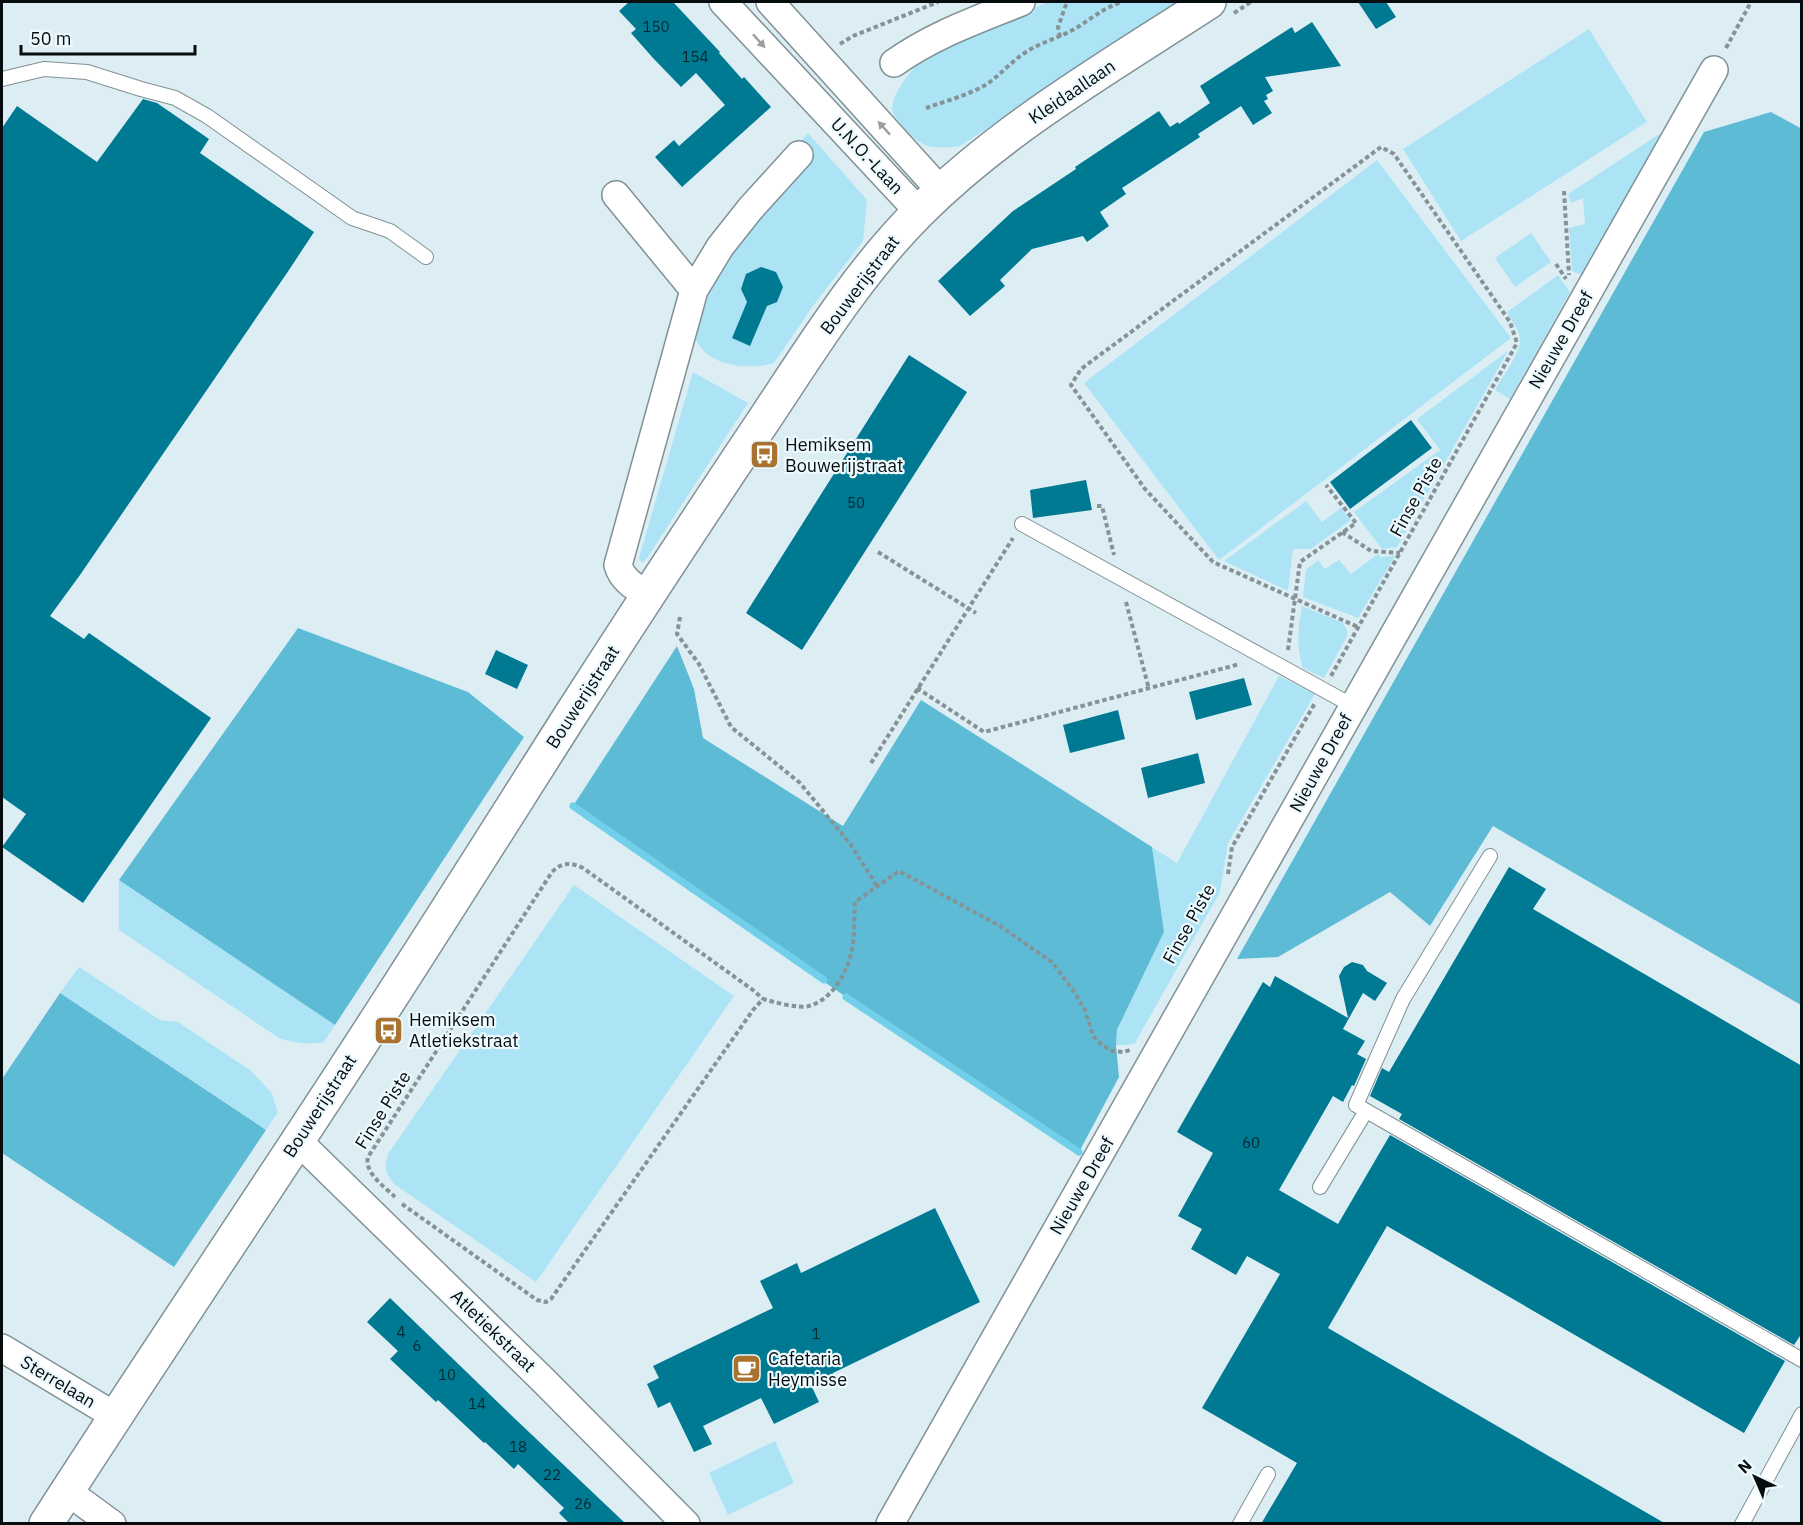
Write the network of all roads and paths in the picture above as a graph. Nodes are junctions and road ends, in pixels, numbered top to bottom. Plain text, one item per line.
1 (723, 2) edge
2 (770, 2) edge
3 (938, 2) edge
4 (1021, 2) edge
5 (1067, 2) edge
6 (1122, 2) edge
7 (1209, 2) edge
8 (1751, 2) edge
9 (1060, 37) junction
10 (821, 57) junction
11 (894, 63) dead end
12 (1714, 70) joint
13 (839, 78) junction
14 (2, 79) edge
15 (814, 100) junction
16 (926, 108) dead end
17 (800, 155) dead end
18 (1564, 191) dead end
19 (616, 195) dead end
20 (930, 202) junction
21 (426, 257) dead end
22 (1570, 285) dead end
23 (694, 290) junction
24 (1326, 485) dead end
25 (1022, 524) joint
26 (1342, 532) junction
27 (878, 552) dead end
28 (1400, 553) junction
29 (648, 595) junction
30 (1296, 598) junction
31 (969, 609) junction
32 (975, 614) dead end
33 (680, 617) dead end
34 (1358, 627) junction
35 (1264, 657) junction
36 (1285, 669) junction
37 (917, 688) junction
38 (1323, 690) junction
39 (1353, 706) junction
40 (871, 763) dead end
41 (1490, 855) dead end
42 (1227, 883) dead end
43 (877, 886) junction
44 (762, 999) junction
45 (1138, 1044) dead end
46 (1366, 1111) junction
47 (298, 1141) junction
48 (1320, 1187) dead end
49 (2, 1348) edge
50 (1802, 1360) edge
51 (1802, 1414) edge
52 (115, 1416) junction
53 (1268, 1474) dead end
54 (67, 1491) junction
55 (46, 1524) edge
56 (112, 1524) edge
57 (686, 1524) edge
58 (890, 1524) edge
59 (1240, 1524) edge
60 (1742, 1524) edge

1 -> 15 street, U.N.O.-Laan
2 - 10 street, U.N.O.-Laan
3 - 10 path
4 - 11 street
5 - 9 path
6 - 9 path
7 - 20 street, Kleidaallaan
8 - 12 path
9 - 16 path
10 - 13 street, U.N.O.-Laan
12 - 39 street, Nieuwe Dreef
13 - 15 street
20 -> 13 street, U.N.O.-Laan
14 - 21 lane
15 - 20 street, U.N.O.-Laan
17 - 23 street
18 - 22 path
19 - 23 street
20 - 29 street, Bouwerijstraat
23 - 29 street
24 - 26 path
25 - 31 path
25 - 35 lane
26 - 28 path
26 - 30 path
27 - 31 path
28 - 30 path, Finse Piste
28 - 34 path, Finse Piste
29 - 47 street, Bouwerijstraat
30 - 34 path
30 - 36 path
31 - 32 path
31 - 37 path
33 - 43 path
34 - 38 path, Finse Piste
35 - 36 lane
35 - 37 path
36 - 38 lane
37 - 40 path
38 - 39 lane
38 - 42 path, Finse Piste
39 - 58 street, Nieuwe Dreef
41 - 46 lane
43 - 44 path, Finse Piste
43 - 45 path, Finse Piste
44 - 44 path, Finse Piste
46 - 48 lane
46 - 50 lane
47 - 52 street, Bouwerijstraat
47 - 57 street, Atletiekstraat
49 - 52 street, Sterrelaan
51 - 60 lane
52 - 54 street, Bouwerijstraat
53 - 59 lane
54 - 55 street, Bouwerijstraat
54 - 56 street

